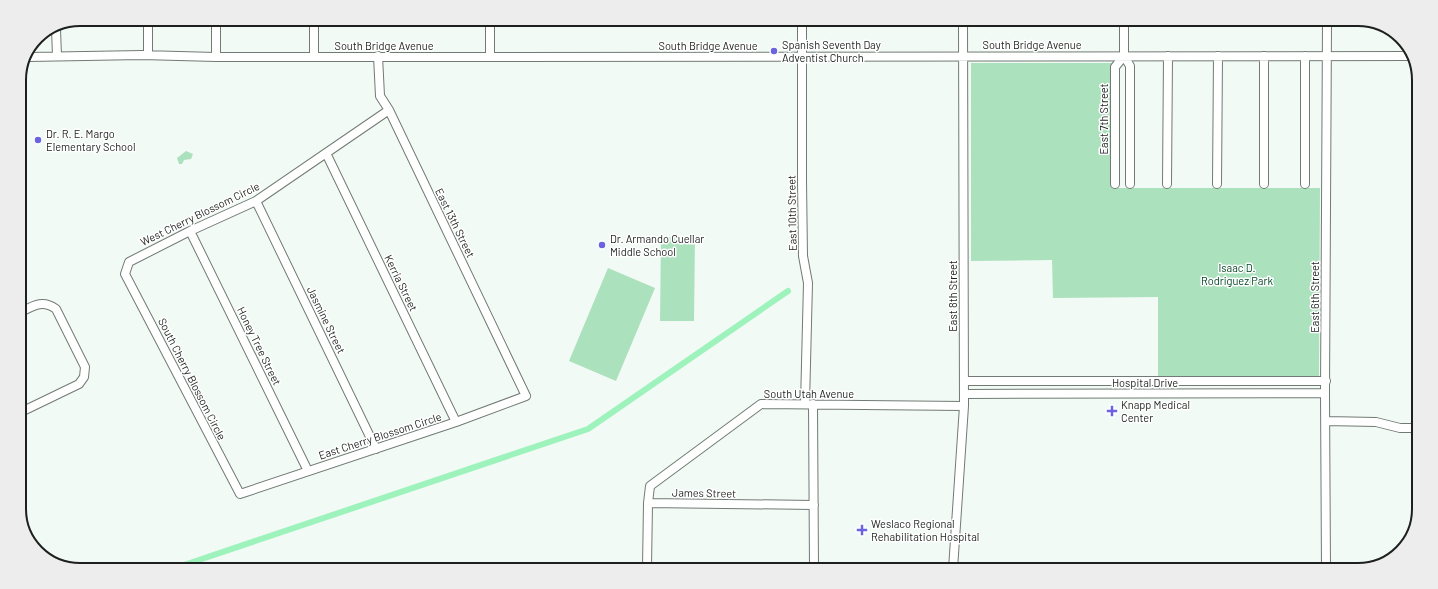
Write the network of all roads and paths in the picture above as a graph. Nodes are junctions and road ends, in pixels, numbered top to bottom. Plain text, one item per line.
1 (148, 26) edge
2 (216, 26) edge
3 (314, 26) edge
4 (490, 26) edge
5 (802, 26) edge
6 (963, 26) edge
7 (1124, 26) edge
8 (1327, 26) edge
9 (56, 32) edge
10 (148, 55) junction
11 (1327, 55) junction
12 (57, 56) junction
13 (216, 56) junction
14 (378, 56) junction
15 (963, 56) junction
16 (1124, 56) junction
17 (1168, 56) junction
18 (1218, 56) junction
19 (1264, 56) junction
20 (1305, 56) junction
21 (1406, 56) edge
22 (31, 57) edge
23 (314, 57) junction
24 (490, 57) junction
25 (802, 57) junction
26 (389, 110) junction
27 (326, 153) junction
28 (1115, 184) dead end
29 (1130, 184) dead end
30 (1167, 184) dead end
31 (1217, 184) dead end
32 (1264, 184) dead end
33 (1305, 184) dead end
34 (256, 201) junction
35 (190, 231) junction
36 (126, 274) joint
37 (26, 310) edge
38 (965, 381) junction
39 (1326, 381) junction
40 (1325, 393) junction
41 (964, 394) junction
42 (526, 396) joint
43 (809, 404) junction
44 (964, 406) junction
45 (26, 410) edge
46 (1326, 421) junction
47 (456, 422) junction
48 (1412, 428) edge
49 (376, 449) junction
50 (308, 471) junction
51 (240, 494) joint
52 (648, 503) junction
53 (814, 505) junction
54 (647, 563) edge
55 (814, 563) edge
56 (953, 563) edge
57 (1326, 563) edge

1 - 10 street
2 - 13 street
3 - 23 street
4 - 24 street
5 - 25 street, East 10th Street
6 - 15 street, East 8th Street
7 - 16 street, East 7th Street
8 - 11 street, East 6th Street
9 - 12 street
10 - 12 street, South Bridge Avenue
10 - 13 street, South Bridge Avenue
11 - 20 street, South Bridge Avenue
11 - 21 street, South Bridge Avenue
11 - 39 street, East 6th Street
12 - 22 street, South Bridge Avenue
13 - 23 street, South Bridge Avenue
14 - 23 street, South Bridge Avenue
14 - 24 street, South Bridge Avenue
14 - 26 street, East 13th Street
15 - 16 street, South Bridge Avenue
15 - 25 street, South Bridge Avenue
15 - 38 street, East 8th Street
16 - 17 street, South Bridge Avenue
16 - 28 street, East 7th Street
16 - 29 street, East 7th Street
17 - 18 street, South Bridge Avenue
17 - 30 street
18 - 19 street, South Bridge Avenue
18 - 31 street
19 - 20 street, South Bridge Avenue
19 - 32 street
20 - 33 street
24 - 25 street, South Bridge Avenue
25 - 43 street, East 10th Street
26 - 27 street, West Cherry Blossom Circle
26 - 42 street, East 13th Street
27 - 34 street, West Cherry Blossom Circle
27 - 47 street, Kerria Street
34 - 35 street, West Cherry Blossom Circle
34 - 49 street, Jasmine Street
35 - 36 street, West Cherry Blossom Circle
35 - 50 street, Honey Tree Street
36 - 51 street, South Cherry Blossom Circle
37 - 45 street
38 - 39 street, Hospital Drive
38 - 41 street, East 8th Street
39 - 40 street, East 6th Street
40 - 41 street, Hospital Drive
40 - 46 street, East 6th Street
41 - 44 street, East 8th Street
42 - 47 street, East Cherry Blossom Circle
43 - 44 street, South Utah Avenue
43 - 52 street, South Utah Avenue
43 - 53 street, East 10th Street
44 - 56 street, East 8th Street
46 - 48 street
46 - 57 street, East 6th Street
47 - 49 street, East Cherry Blossom Circle
49 - 50 street, East Cherry Blossom Circle
50 - 51 street, East Cherry Blossom Circle
52 - 53 street, James Street
52 - 54 street
53 - 55 street, East 10th Street

